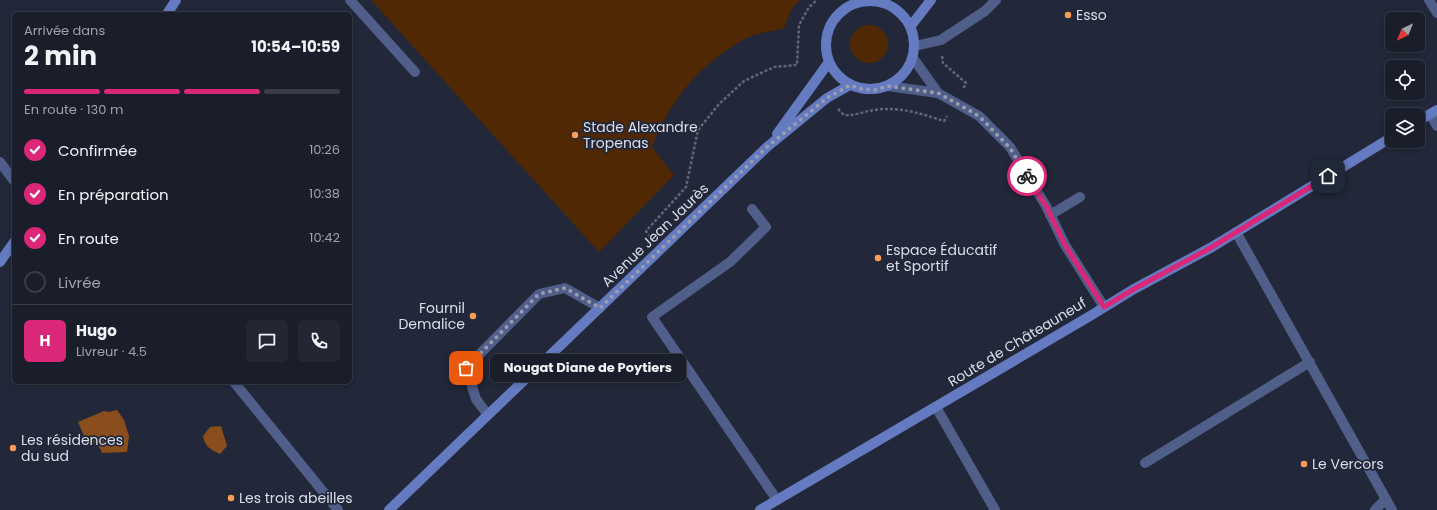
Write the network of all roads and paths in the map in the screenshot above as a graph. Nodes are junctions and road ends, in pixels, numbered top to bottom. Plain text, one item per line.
1 (176, 0) edge
2 (350, 0) edge
3 (817, 0) edge
4 (931, 0) edge
5 (996, 0) edge
6 (1429, 0) edge
7 (893, 2) edge
8 (168, 12) edge
9 (1437, 13) edge
10 (910, 27) junction
11 (915, 46) junction
12 (913, 58) junction
13 (829, 62) junction
14 (415, 72) dead end
15 (850, 85) junction
16 (888, 86) junction
17 (938, 93) junction
18 (1434, 112) edge
19 (1425, 117) edge
20 (1437, 126) edge
21 (1385, 141) edge
22 (767, 147) junction
23 (0, 162) edge
24 (12, 178) edge
25 (1080, 197) dead end
26 (752, 209) dead end
27 (1050, 215) junction
28 (1236, 232) junction
29 (12, 245) edge
30 (661, 250) junction
31 (0, 262) edge
32 (1104, 307) junction
33 (600, 308) junction
34 (1310, 362) junction
35 (236, 384) edge
36 (936, 407) junction
37 (488, 415) junction
38 (1145, 462) dead end
39 (1386, 499) junction
40 (777, 500) junction
41 (338, 510) edge
42 (389, 510) edge
43 (760, 510) edge
44 (995, 510) edge
45 (1375, 510) edge
46 (1392, 510) edge

1 - 8 main road
2 - 14 street
3 - 30 path
4 - 10 main road
5 - 11 street
6 - 9 street
7 - 10 main road
7 - 13 main road
10 - 11 main road
11 - 12 main road
12 - 16 main road
12 - 17 street
13 - 15 main road
13 - 22 main road, Avenue Jean Jaurès
15 - 16 main road
15 - 22 main road, Avenue Jean Jaurès
16 - 17 street
17 - 27 street
18 - 19 main road
18 - 20 street
21 - 28 main road, Route de Châteauneuf
22 - 30 main road, Avenue Jean Jaurès
23 - 24 street
25 - 27 street
26 - 40 street
27 - 32 street
28 - 32 main road, Route de Châteauneuf
28 - 34 street
29 - 31 main road
30 - 33 main road, Avenue Jean Jaurès
32 - 36 main road, Route de Châteauneuf
33 - 37 main road, Avenue Jean Jaurès
33 - 37 street
34 - 38 street
34 - 39 street
35 - 41 street
36 - 40 main road, Route de Châteauneuf
36 - 44 street
37 - 42 main road, Avenue Jean Jaurès
39 - 45 street
39 - 46 street
40 - 43 main road, Route de Châteauneuf

